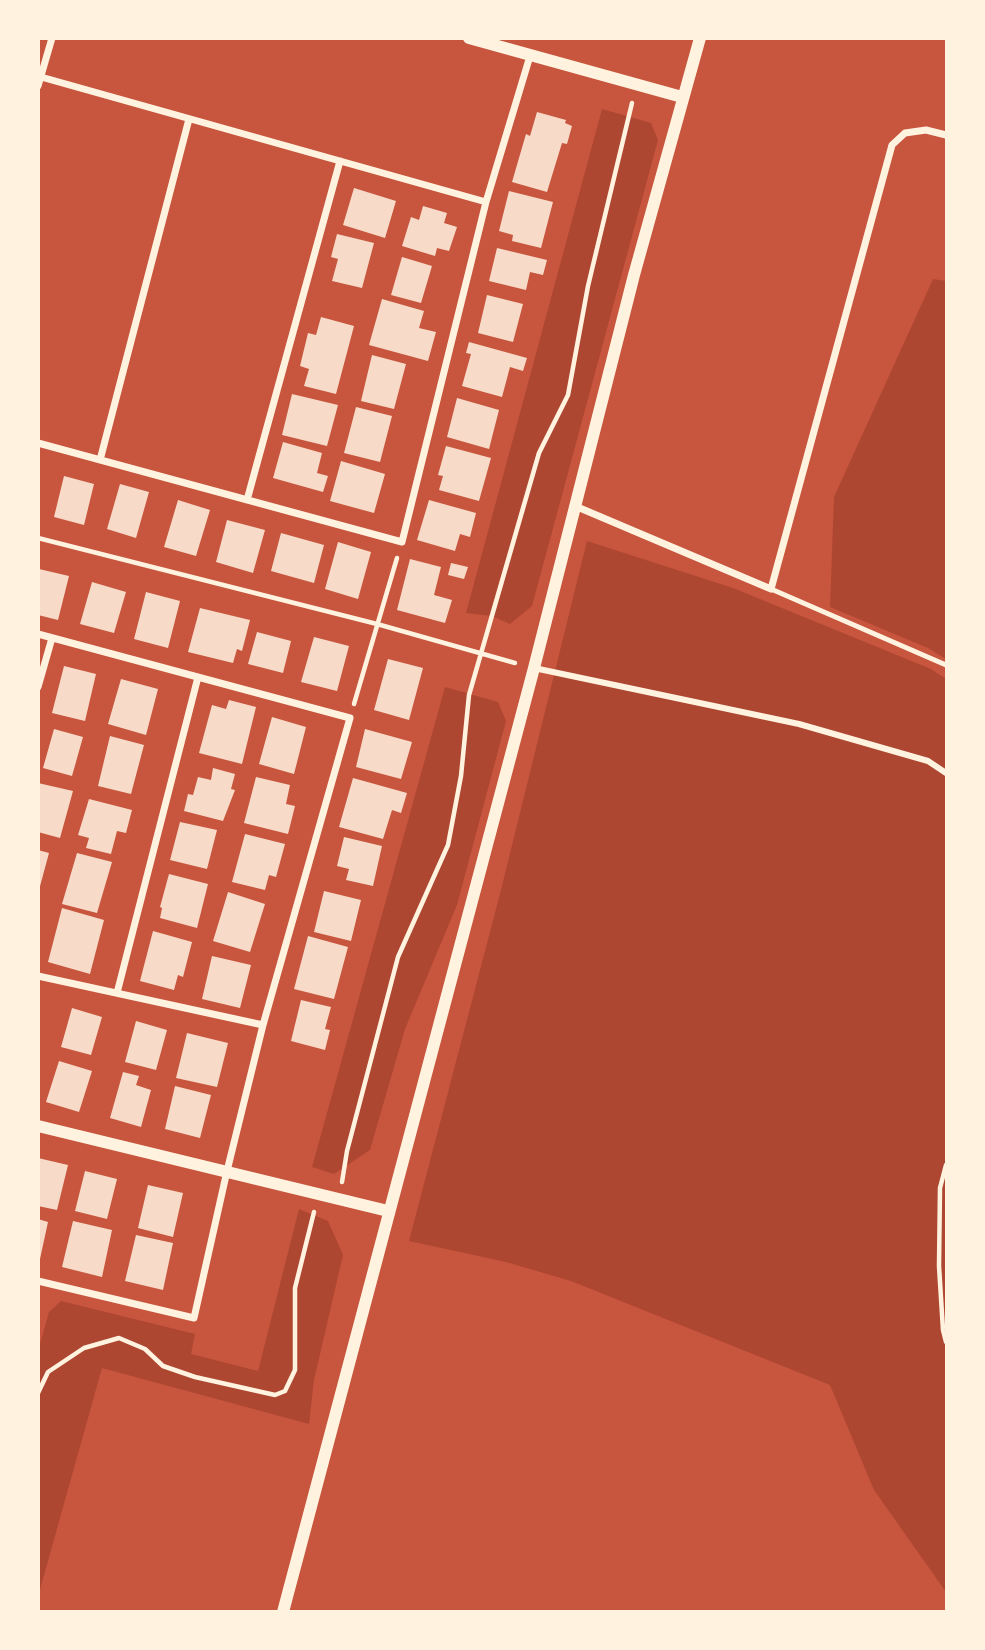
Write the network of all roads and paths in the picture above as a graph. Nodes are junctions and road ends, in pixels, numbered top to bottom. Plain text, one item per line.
1 (52, 38) edge
2 (469, 38) edge
3 (700, 38) edge
4 (530, 56) junction
5 (40, 81) edge
6 (636, 85) junction
7 (682, 97) junction
8 (189, 119) junction
9 (947, 135) edge
10 (340, 161) junction
11 (486, 202) junction
12 (38, 443) edge
13 (100, 460) junction
14 (247, 500) junction
15 (575, 506) junction
16 (38, 538) edge
17 (402, 542) junction
18 (771, 589) junction
19 (377, 624) junction
20 (38, 634) edge
21 (51, 638) junction
22 (482, 653) junction
23 (947, 665) edge
24 (534, 668) junction
25 (198, 677) junction
26 (38, 687) edge
27 (350, 718) junction
28 (947, 773) edge
29 (38, 975) edge
30 (117, 993) junction
31 (263, 1025) junction
32 (38, 1126) edge
33 (947, 1165) edge
34 (226, 1171) junction
35 (318, 1194) junction
36 (339, 1199) junction
37 (388, 1211) junction
38 (38, 1281) edge
39 (947, 1342) edge
40 (38, 1393) edge
41 (283, 1612) edge

1 - 5 street
2 - 4 street
3 - 7 street
4 - 6 street
4 - 11 street
5 - 8 street
6 - 7 street
6 - 22 path
7 - 15 street
8 - 10 street
8 - 13 street
9 - 18 street
10 - 11 street
10 - 14 street
11 - 17 street
12 - 13 street
13 - 14 street
14 - 17 street
15 - 18 street
15 - 24 street
16 - 19 path
17 - 19 path
18 - 23 lane
19 - 22 path
19 - 27 path
20 - 21 street
21 - 25 street
21 - 26 street
22 - 24 path
22 - 36 path
24 - 28 street
24 - 37 street
25 - 27 street
25 - 30 street
27 - 31 street
29 - 30 street
30 - 31 street
31 - 34 street
32 - 34 street
33 - 39 path
34 - 35 street
34 - 38 street
35 - 36 street
35 - 40 path
36 - 37 street
37 - 41 street

